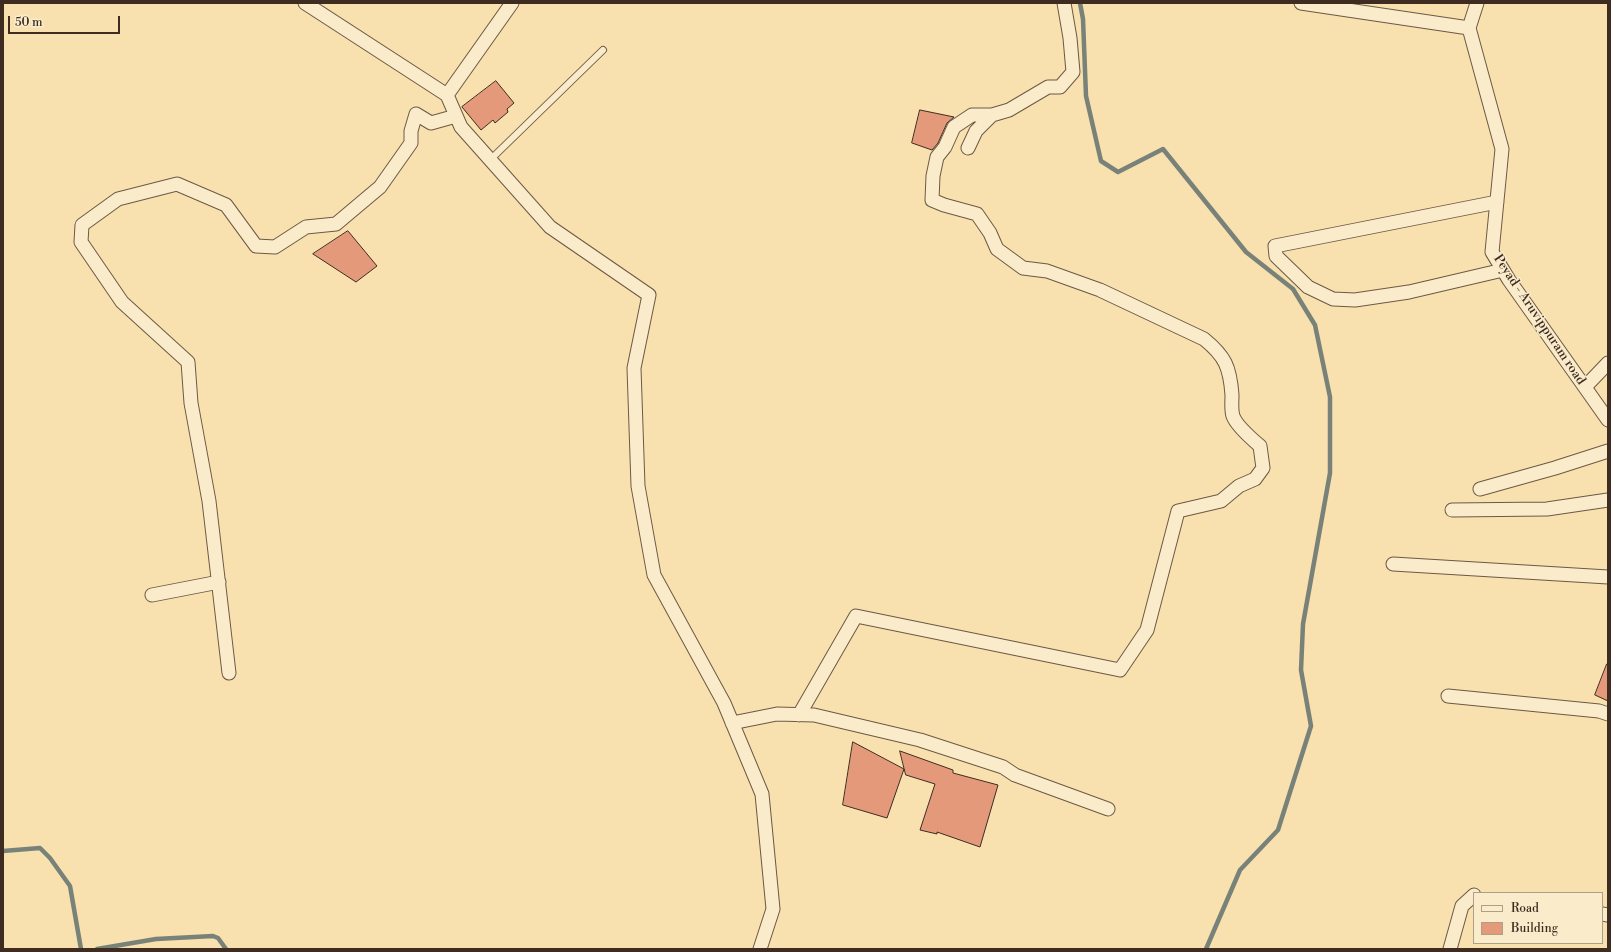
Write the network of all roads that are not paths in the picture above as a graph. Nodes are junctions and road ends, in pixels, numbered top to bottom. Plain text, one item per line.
1 (305, 3) edge
2 (512, 3) edge
3 (1064, 3) edge
4 (1301, 3) edge
5 (1477, 3) edge
6 (1469, 28) junction
7 (603, 50) dead end
8 (447, 95) junction
9 (992, 115) junction
10 (456, 116) junction
11 (968, 148) dead end
12 (490, 160) junction
13 (1497, 202) junction
14 (1503, 270) junction
15 (1608, 364) edge
16 (1585, 387) junction
17 (1608, 420) edge
18 (1608, 451) edge
19 (1480, 489) dead end
20 (1608, 500) edge
21 (1452, 510) dead end
22 (1393, 564) dead end
23 (1608, 577) edge
24 (219, 582) junction
25 (152, 595) dead end
26 (229, 673) dead end
27 (1448, 696) dead end
28 (1608, 714) edge
29 (799, 715) junction
30 (732, 723) junction
31 (1108, 809) dead end
32 (1473, 896) edge
33 (760, 949) edge
34 (1450, 949) edge

1 - 8 street
2 - 8 street
3 - 9 street
4 - 6 street
5 - 6 street
6 - 13 street, Peyad - Aruvippuram road
7 - 12 lane
8 - 10 street
9 - 11 street
9 - 29 street
10 - 12 street
10 - 24 street
12 - 30 street
13 - 14 street, Peyad - Aruvippuram road
13 - 14 street
14 - 16 street, Peyad - Aruvippuram road
15 - 16 street
16 - 17 street, Peyad - Aruvippuram road
18 - 19 street
20 - 21 street
22 - 23 street
24 - 25 street
24 - 26 street
27 - 28 street
29 - 30 street
29 - 31 street
30 - 33 street
32 - 34 street

